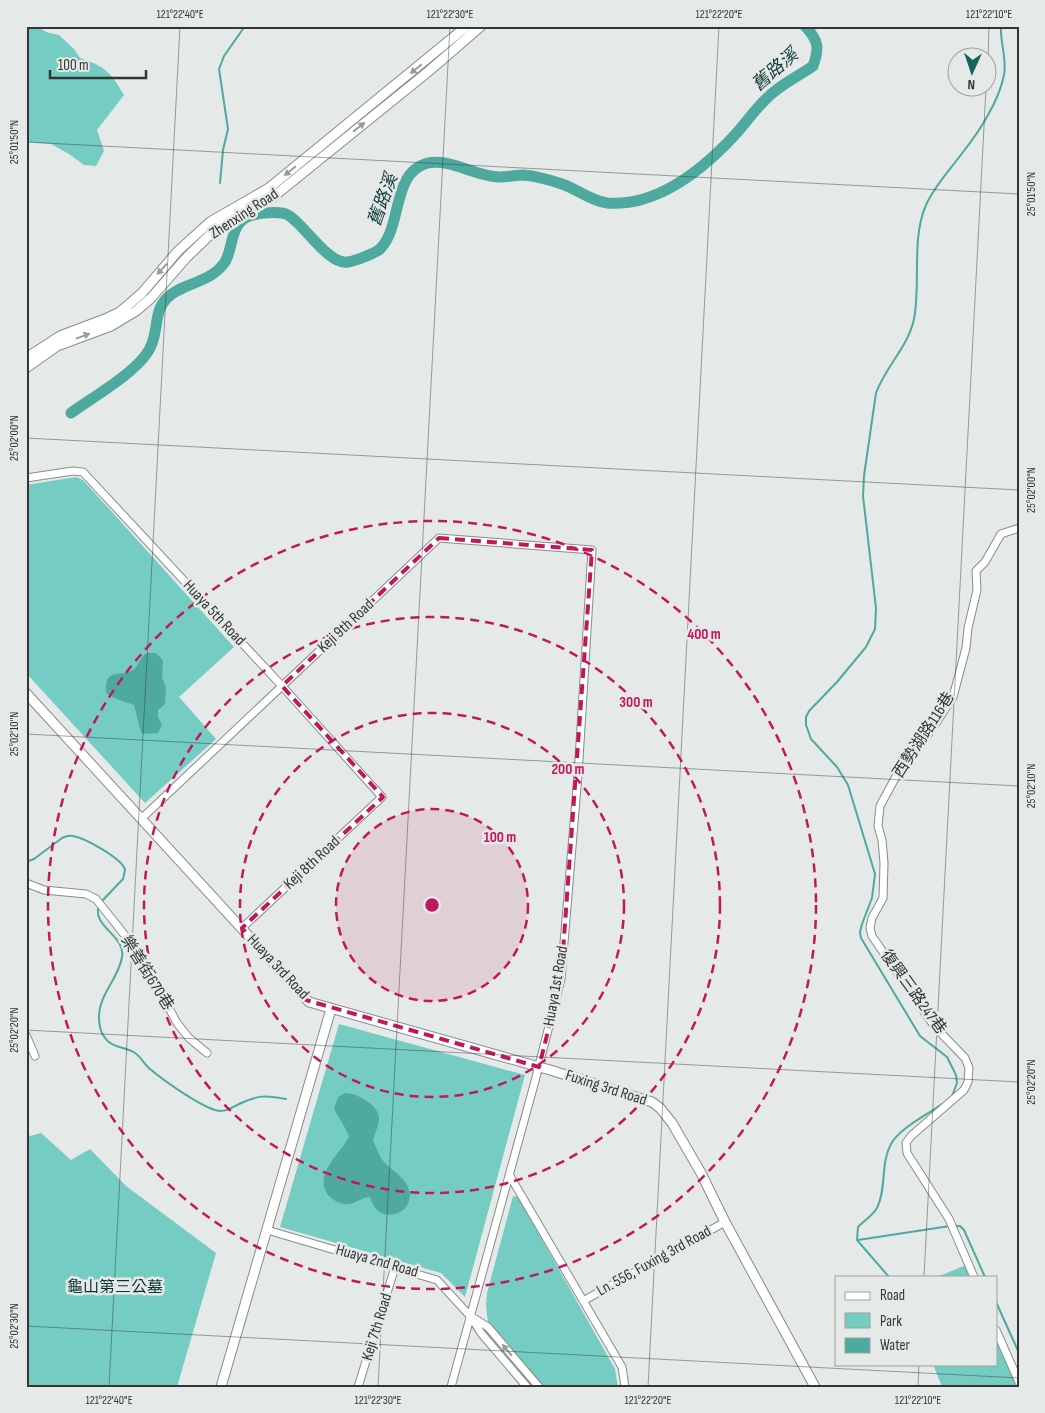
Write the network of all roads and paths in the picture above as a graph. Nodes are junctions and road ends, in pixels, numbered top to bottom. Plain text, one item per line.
1 (467, 26) edge
2 (480, 26) edge
3 (436, 52) junction
4 (442, 60) junction
5 (26, 358) edge
6 (26, 368) edge
7 (26, 478) edge
8 (1019, 528) edge
9 (592, 550) joint
10 (282, 686) junction
11 (26, 693) edge
12 (382, 798) joint
13 (141, 819) junction
14 (26, 883) edge
15 (242, 928) junction
16 (870, 928) joint
17 (331, 1009) junction
18 (26, 1036) edge
19 (207, 1053) dead end
20 (35, 1056) dead end
21 (539, 1067) junction
22 (510, 1176) junction
23 (724, 1222) junction
24 (267, 1230) junction
25 (395, 1266) junction
26 (974, 1276) edge
27 (583, 1301) junction
28 (471, 1317) junction
29 (998, 1335) edge
30 (1019, 1382) edge
31 (221, 1387) edge
32 (358, 1387) edge
33 (451, 1387) edge
34 (527, 1387) edge
35 (539, 1387) edge
36 (625, 1387) edge
37 (815, 1387) edge

1 - 3 street, Zhenxing Road
2 - 4 street, Zhenxing Road
3 - 4 street
3 -> 5 street, Zhenxing Road
6 -> 4 street, Zhenxing Road
7 - 10 street, Huaya 5th Road
8 - 16 street, 西勢湖路116巷
9 - 10 street, Keji 9th Road
9 - 21 street, Huaya 1st Road
10 - 12 street, Huaya 5th Road
10 - 13 street, Keji 9th Road
11 - 13 street, Huaya 3rd Road
12 - 15 street, Keji 8th Road
13 - 15 street, Huaya 3rd Road
14 - 19 street, 樂善街670巷
15 - 17 street, Huaya 3rd Road
16 - 26 street, 復興三路247巷
17 - 21 street, Fuxing 3rd Road
17 - 24 street
18 - 20 street
21 - 22 street, Huaya 1st Road
21 - 23 street, Fuxing 3rd Road
22 - 27 street
22 - 28 street, Huaya 1st Road
23 - 27 street, Ln. 556, Fuxing 3rd Road
23 - 37 street, Fuxing 3rd Road
24 - 25 street, Huaya 2nd Road
24 - 31 street
25 - 28 street, Huaya 2nd Road
25 - 32 street, Keji 7th Road
27 - 36 street
28 - 33 street, Huaya 1st Road
28 - 34 street, Huaya 2nd Road
35 -> 28 street, Huaya 2nd Road
29 - 30 street

